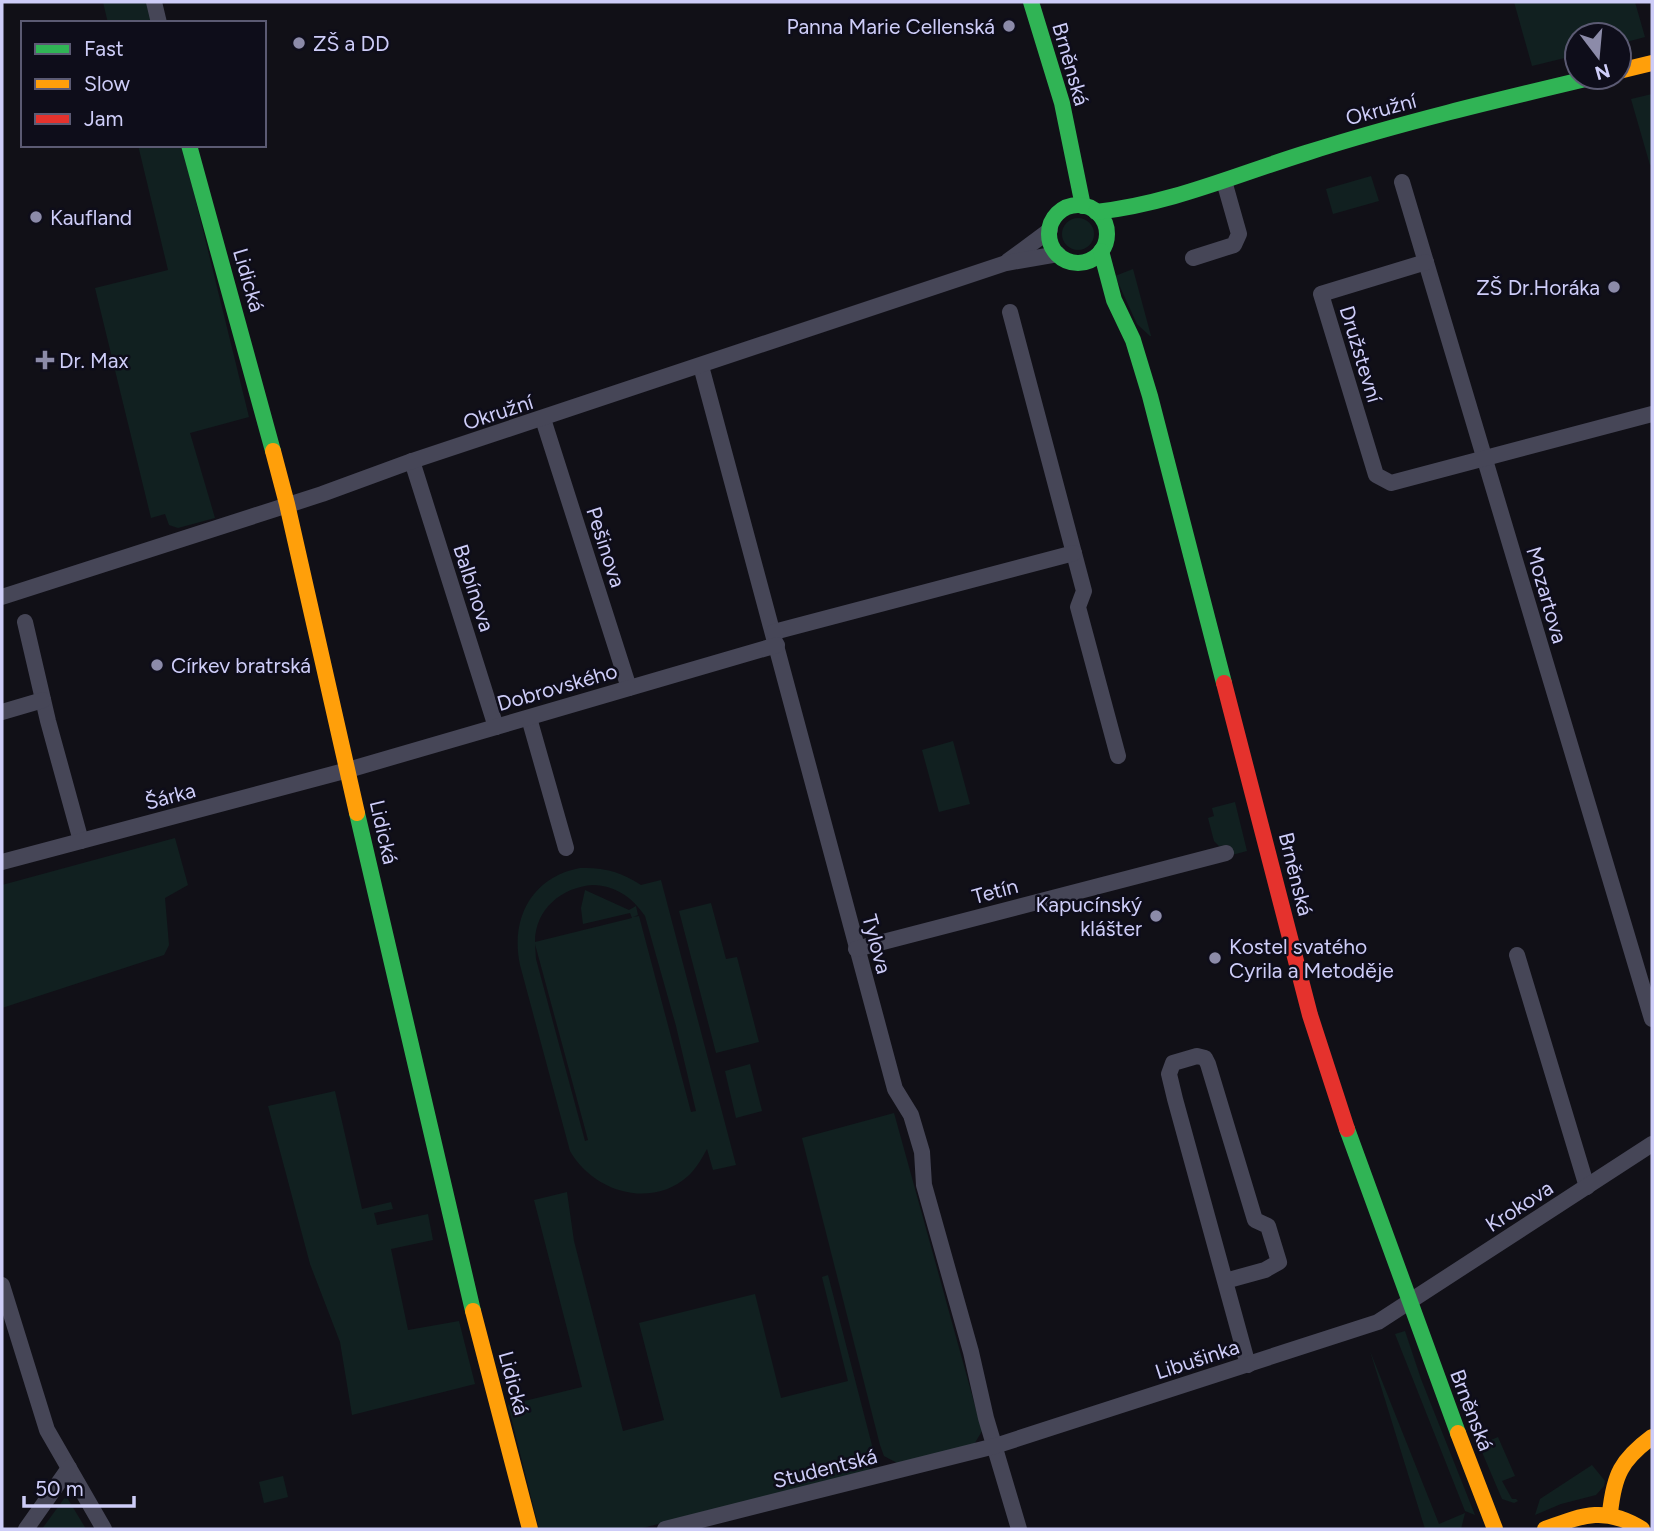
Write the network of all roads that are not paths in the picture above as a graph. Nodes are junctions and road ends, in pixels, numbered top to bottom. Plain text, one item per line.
1 (153, 2) edge
2 (1031, 2) edge
3 (158, 21) edge
4 (1652, 63) edge
5 (1633, 68) edge
6 (1563, 85) edge
7 (190, 147) edge
8 (1224, 181) junction
9 (1402, 182) dead end
10 (1183, 196) junction
11 (1082, 209) junction
12 (1050, 230) junction
13 (1104, 244) junction
14 (1058, 254) junction
15 (1193, 258) dead end
16 (1426, 262) junction
17 (1006, 263) junction
18 (1080, 263) junction
19 (1114, 300) junction
20 (1010, 312) dead end
21 (701, 366) junction
22 (1652, 414) edge
23 (543, 419) junction
24 (1485, 458) junction
25 (412, 461) junction
26 (287, 504) junction
27 (1074, 553) junction
28 (2, 597) edge
29 (25, 622) dead end
30 (776, 638) junction
31 (629, 688) junction
32 (43, 700) junction
33 (2, 712) edge
34 (529, 718) junction
35 (496, 727) junction
36 (1118, 756) dead end
37 (348, 770) junction
38 (81, 841) junction
39 (566, 848) dead end
40 (1226, 853) dead end
41 (2, 862) edge
42 (856, 949) junction
43 (1517, 955) dead end
44 (1652, 1019) edge
45 (1652, 1144) edge
46 (1587, 1187) junction
47 (1225, 1281) junction
48 (2, 1285) edge
49 (1408, 1302) junction
50 (5, 1307) edge
51 (1248, 1364) junction
52 (1652, 1437) edge
53 (995, 1446) junction
54 (69, 1468) junction
55 (1610, 1513) junction
56 (26, 1529) edge
57 (104, 1529) edge
58 (530, 1529) edge
59 (665, 1529) edge
60 (1019, 1529) edge
61 (1495, 1529) edge
62 (1545, 1529) edge
63 (1642, 1529) edge

1 - 3 street
2 - 11 street, Brněnská
4 - 5 street
6 - 8 street, Okružní
7 - 26 street, Lidická
8 - 10 street, Okružní
8 - 15 street
9 - 16 street, Mozartova
10 - 11 street, Okružní
10 - 13 street, Okružní
11 - 12 street
11 - 13 street
12 - 14 street
12 - 17 street, Okružní
13 - 18 street
13 - 19 street, Brněnská
14 - 17 street, Okružní
14 - 18 street
16 - 24 street, Mozartova
16 - 24 street, Družstevní
17 - 21 street, Okružní
18 - 19 street, Brněnská
19 - 49 street, Brněnská
20 - 27 street
21 - 23 street, Okružní
21 - 30 street, Tylova
22 - 24 street
23 - 25 street, Okružní
23 - 31 street, Pešinova
24 - 44 street, Mozartova
25 - 26 street, Okružní
25 - 35 street, Balbínova
26 - 28 street, Okružní
26 - 37 street, Lidická
27 - 30 street, Dobrovského
27 - 36 street
29 - 32 street
30 - 31 street, Dobrovského
30 - 42 street, Tylova
31 - 34 street, Dobrovského
32 - 33 street
32 - 38 street
34 - 35 street, Dobrovského
34 - 39 street
35 - 37 street, Dobrovského
37 - 38 street, Šárka
37 - 58 street, Lidická
38 - 41 street, Šárka
40 - 42 street, Tetín
42 - 53 street, Tylova
43 - 46 street
45 - 46 street, Krokova
46 - 49 street, Krokova
47 - 47 street
47 - 51 street
48 - 50 street
49 - 51 street, Libušinka
49 - 61 street, Brněnská
50 - 54 street
51 - 53 street, Libušinka
52 - 55 street
53 - 59 street, Studentská
53 - 60 street, Tylova
54 - 56 street
54 - 57 street
55 - 62 street
55 - 63 street

